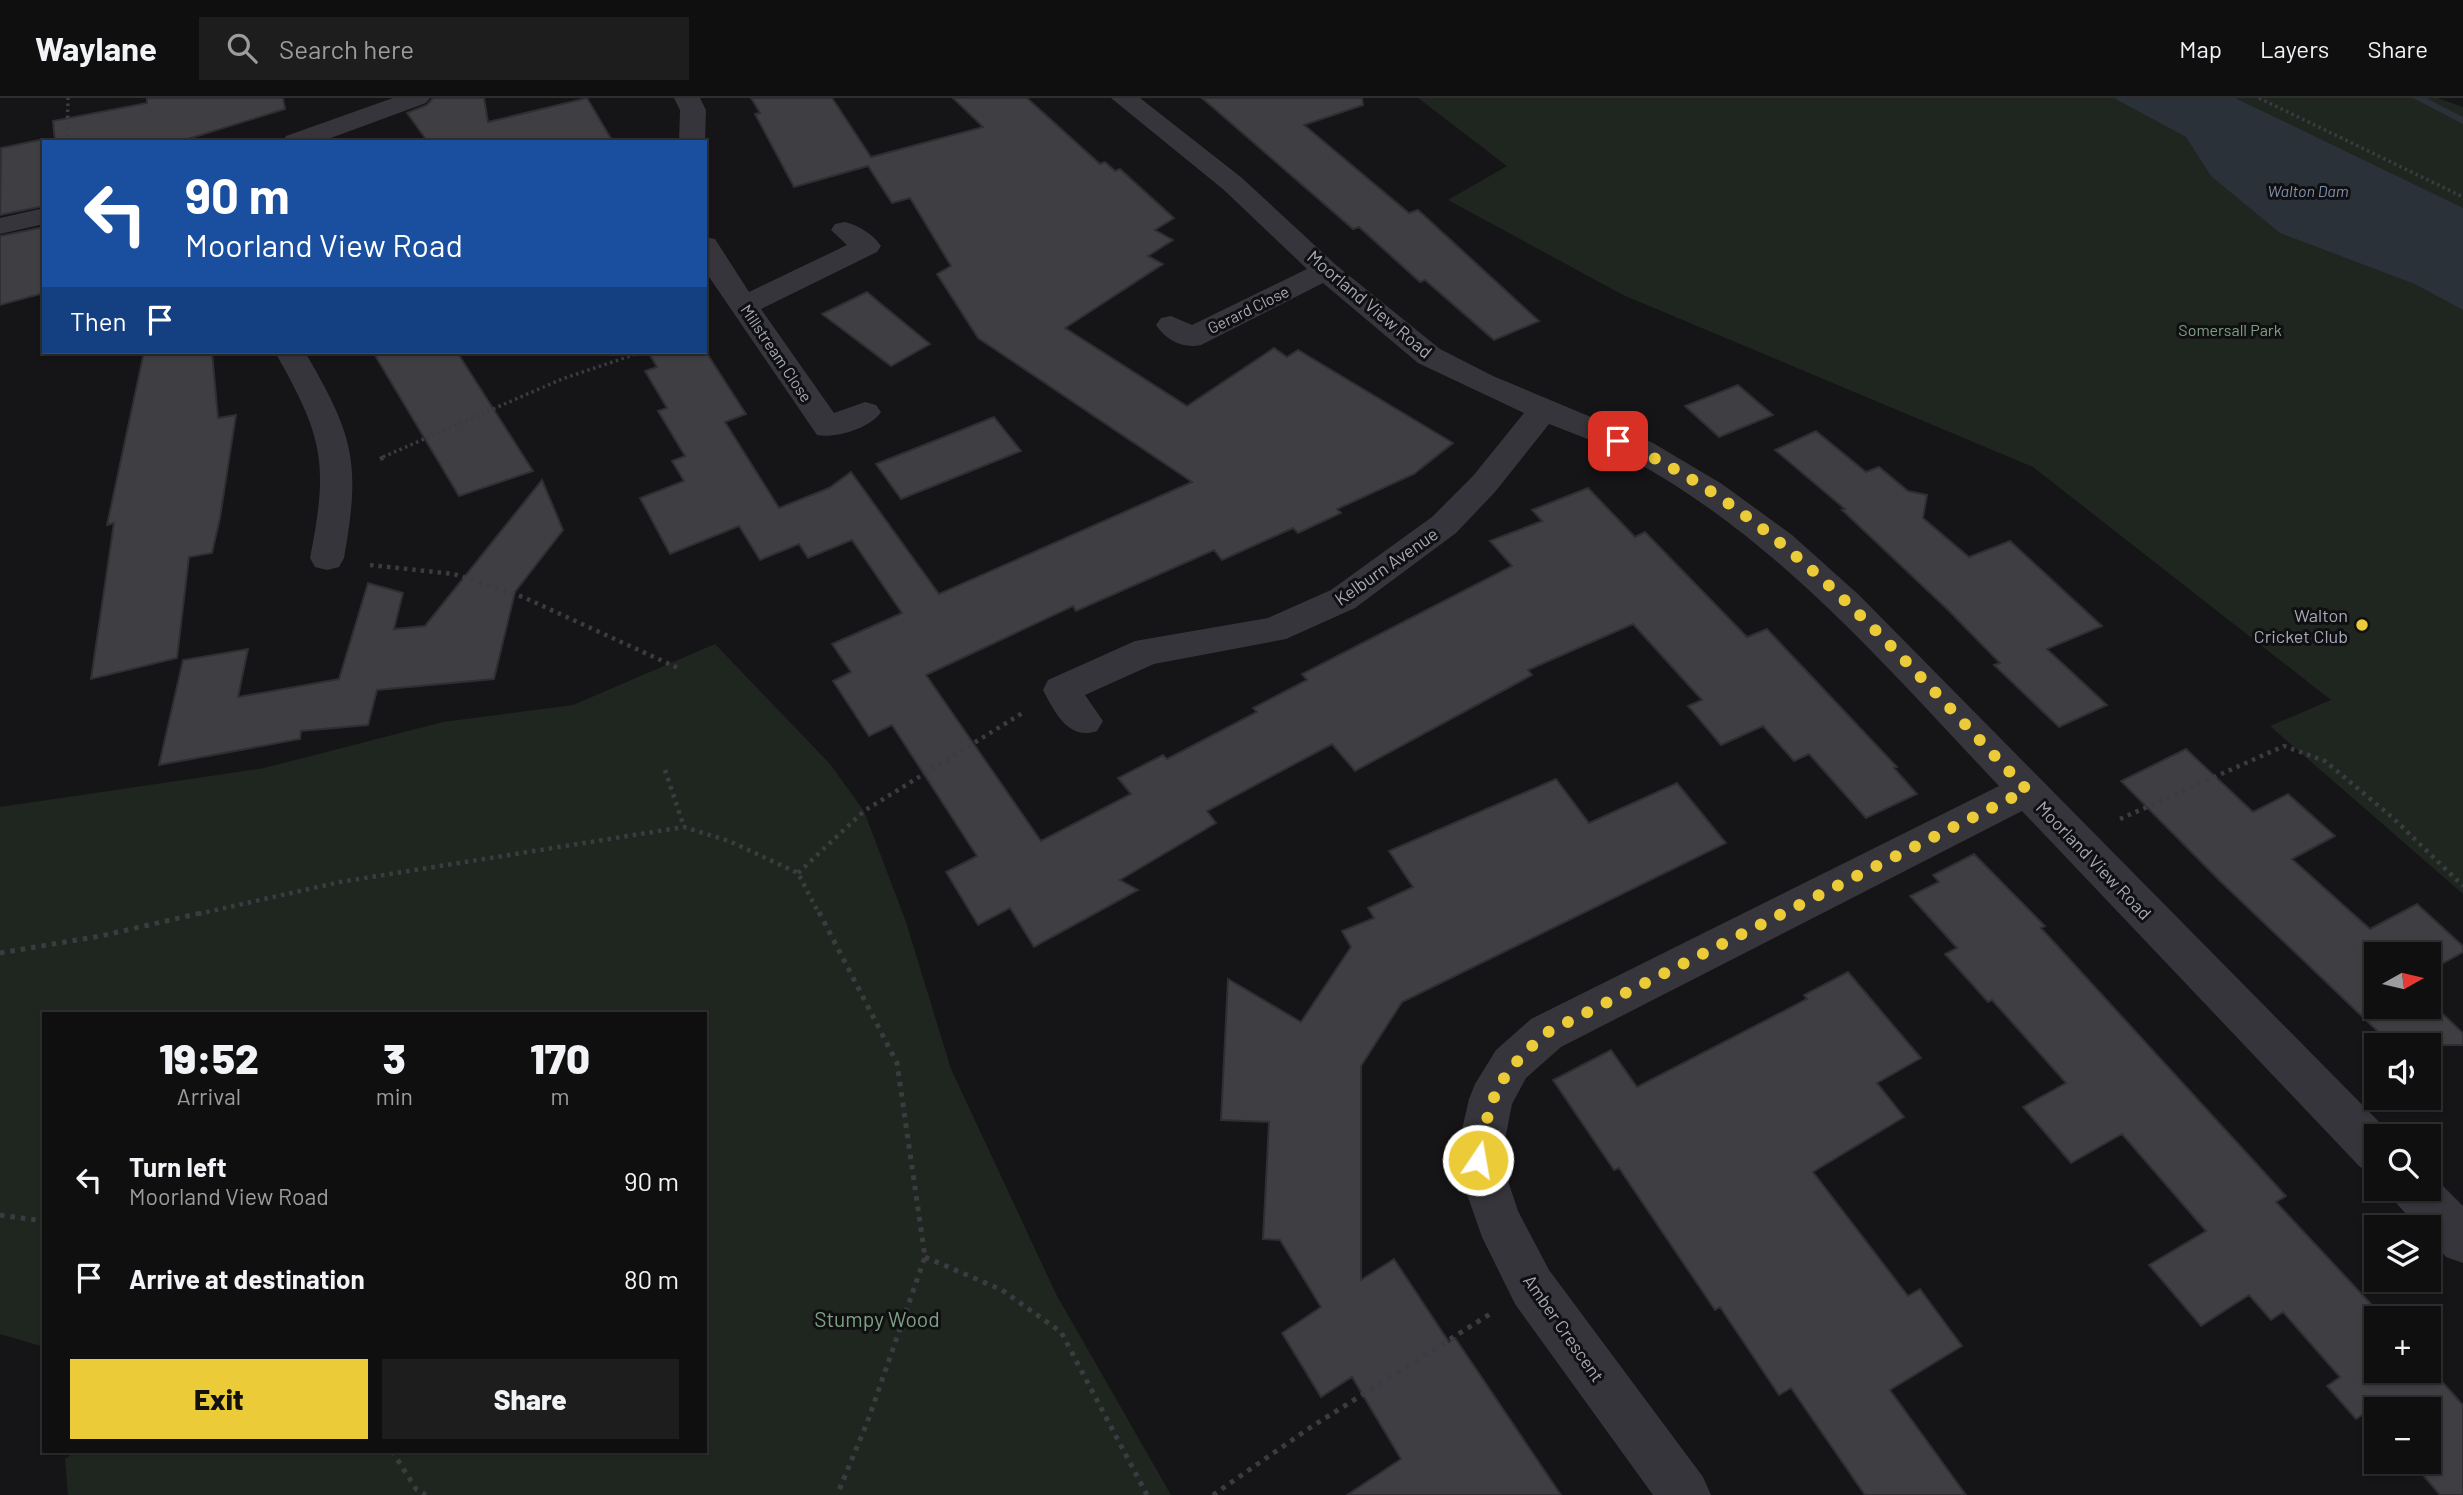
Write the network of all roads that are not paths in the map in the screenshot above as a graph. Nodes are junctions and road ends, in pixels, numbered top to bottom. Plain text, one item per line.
1 (417, 98) edge
2 (687, 98) edge
3 (1124, 98) edge
4 (301, 140) edge
5 (692, 140) edge
6 (42, 216) edge
7 (0, 226) edge
8 (845, 230) dead end
9 (707, 248) edge
10 (1326, 271) junction
11 (745, 306) junction
12 (1171, 325) dead end
13 (291, 354) edge
14 (1544, 409) junction
15 (864, 412) dead end
16 (327, 558) road end
17 (1084, 721) dead end
18 (2027, 790) junction
19 (2364, 1139) edge
20 (2426, 1201) edge
21 (2463, 1240) edge
22 (1685, 1495) edge

1 - 4 street
2 - 5 street
3 - 10 street, Moorland View Road
6 - 7 street
8 - 11 street
9 - 11 street, Millstream Close
10 - 12 street, Gerard Close
10 - 14 street, Moorland View Road
11 - 15 street, Millstream Close
13 - 16 street
14 - 17 street, Kelburn Avenue
14 - 18 street, Moorland View Road
18 - 19 street, Moorland View Road
18 - 22 street, Amber Crescent
20 - 21 street

